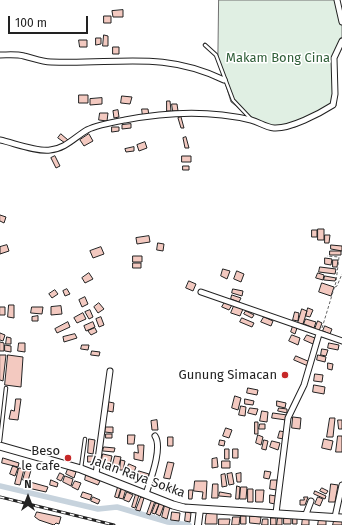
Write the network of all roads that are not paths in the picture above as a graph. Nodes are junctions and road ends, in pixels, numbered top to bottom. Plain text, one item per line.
1 (337, 0) edge
2 (340, 10) edge
3 (342, 22) edge
4 (342, 41) edge
5 (205, 45) dead end
6 (0, 55) edge
7 (224, 80) junction
8 (252, 120) junction
9 (0, 140) edge
10 (201, 292) dead end
11 (319, 334) junction
12 (342, 341) edge
13 (110, 371) dead end
14 (6, 388) dead end
15 (155, 436) dead end
16 (85, 439) dead end
17 (0, 441) edge
18 (0, 446) edge
19 (81, 469) junction
20 (96, 474) junction
21 (342, 484) edge
22 (146, 494) junction
23 (311, 501) dead end
24 (200, 509) junction
25 (276, 513) junction
26 (306, 514) junction
27 (338, 517) edge
28 (198, 524) edge

1 - 2 street
2 - 3 street
4 - 8 street
5 - 7 lane
6 - 7 street
7 - 8 lane
8 - 9 street
10 - 11 street
11 - 12 street
11 - 25 street
13 - 20 street
14 - 17 lane
15 - 22 street
16 - 19 lane
18 - 19 main road, Jalan Raya Sokka
19 - 20 main road, Jalan Raya Sokka
20 - 22 main road, Jalan Raya Sokka
21 - 27 street
22 - 24 main road, Jalan Raya Sokka
23 - 26 street
24 - 25 main road, Jalan Raya Sokka
24 - 28 street
25 - 26 main road, Jalan Raya Sokka
26 - 27 main road, Jalan Raya Sokka

